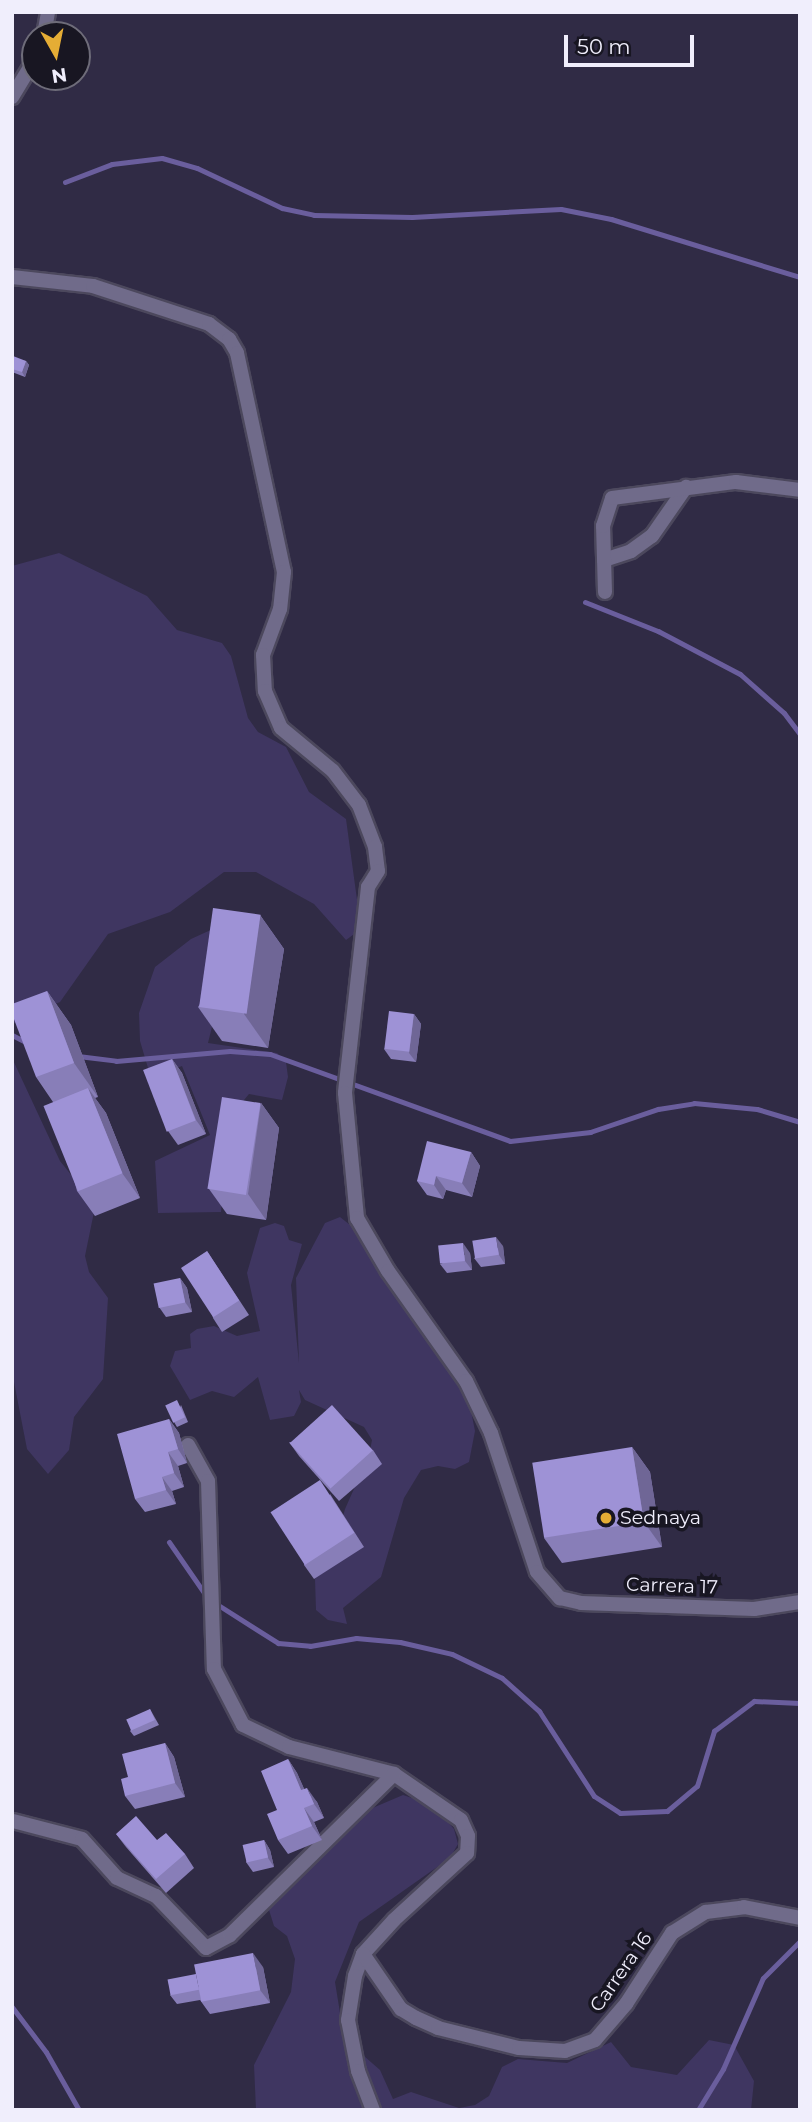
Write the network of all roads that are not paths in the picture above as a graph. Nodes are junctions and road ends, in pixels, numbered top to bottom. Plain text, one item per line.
1 (12, 277) edge
2 (686, 487) junction
3 (800, 490) edge
4 (604, 560) junction
5 (605, 592) dead end
6 (188, 1445) dead end
7 (800, 1602) edge
8 (394, 1774) junction
9 (13, 1821) edge
10 (800, 1918) edge
11 (363, 1954) junction
12 (373, 2110) edge

1 - 7 street, Carrera 17
2 - 3 street
2 - 4 street
2 - 4 street
4 - 5 street
6 - 8 street
8 - 9 street
8 - 11 street
10 - 11 street, Carrera 16
11 - 12 street

